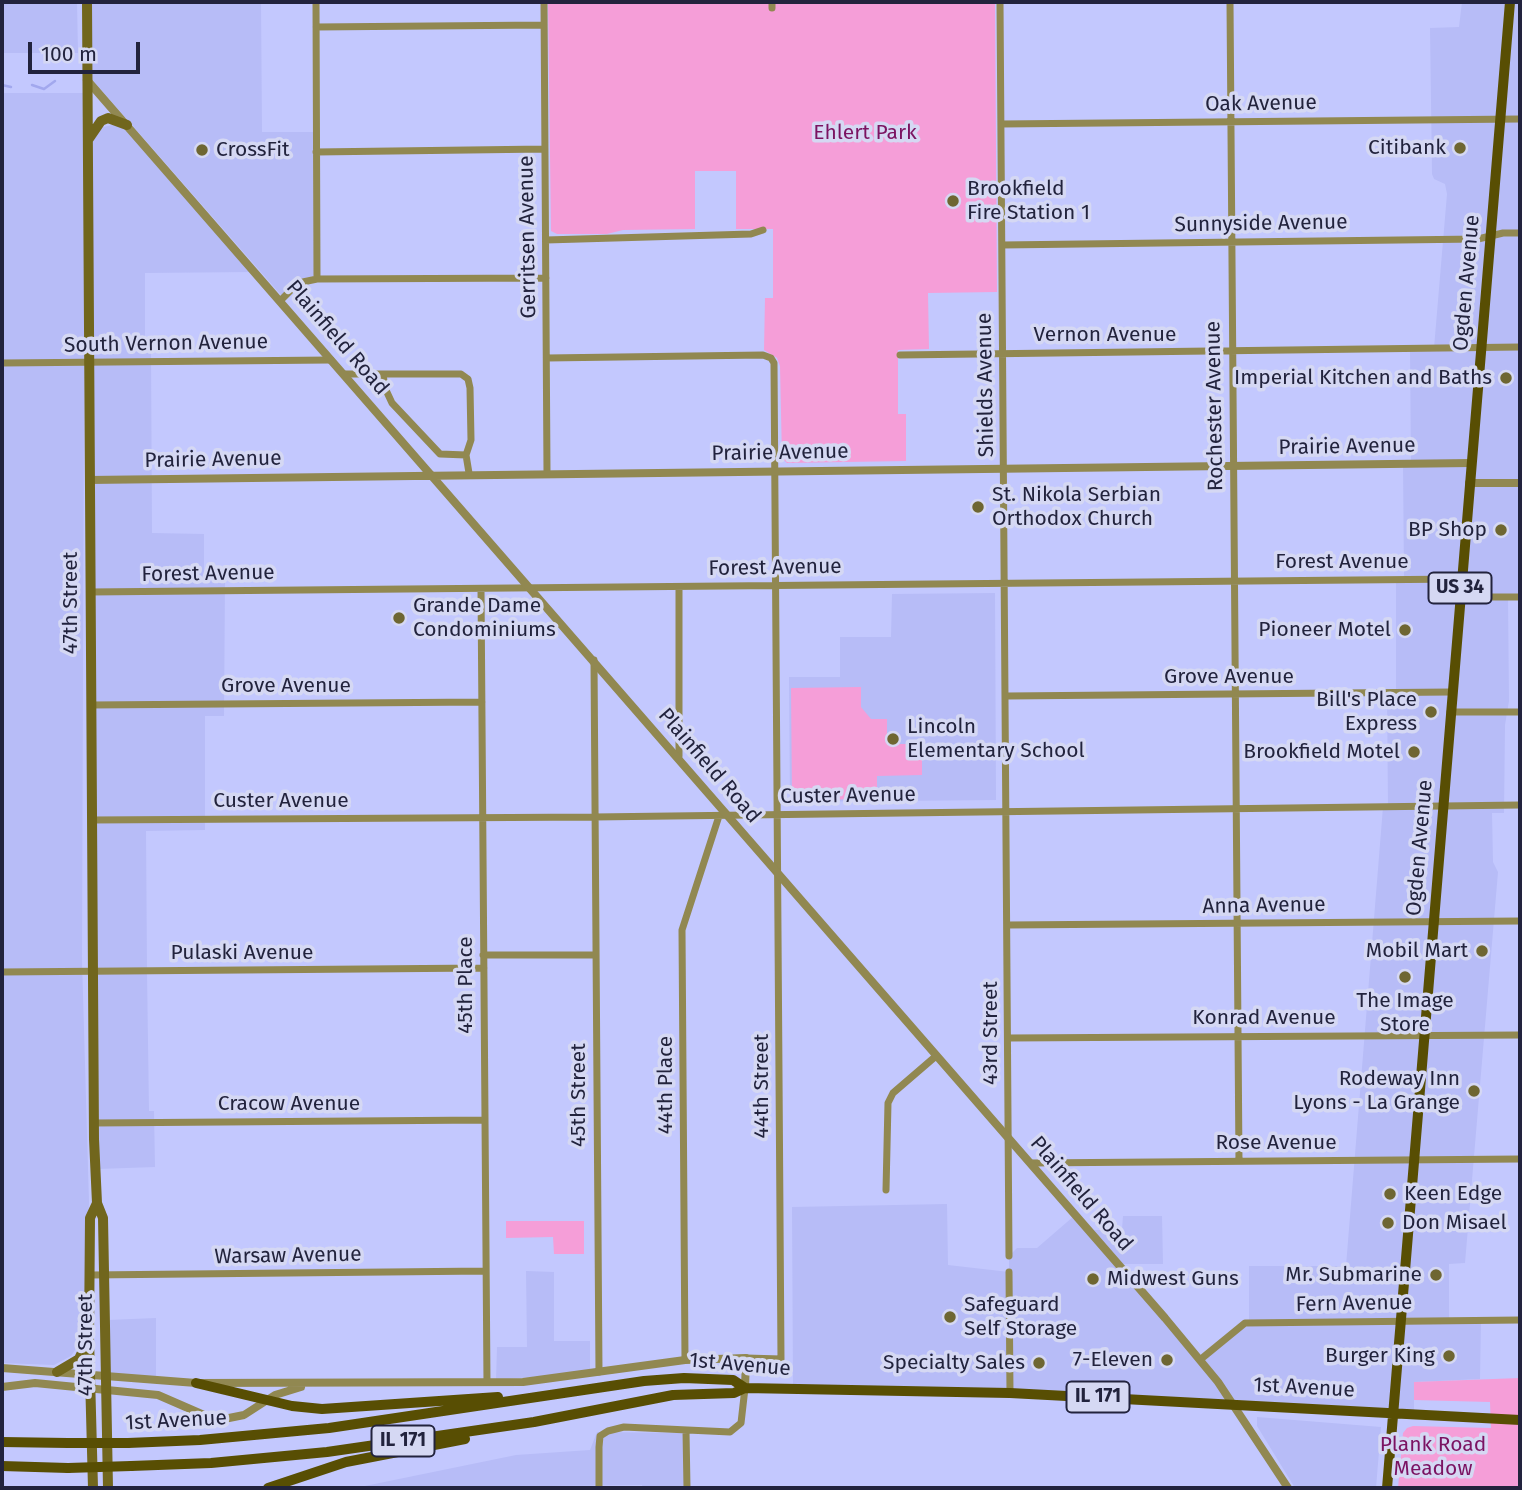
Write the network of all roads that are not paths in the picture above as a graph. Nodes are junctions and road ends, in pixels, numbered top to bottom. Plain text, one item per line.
1 (87, 2) edge
2 (316, 2) edge
3 (544, 2) edge
4 (1000, 2) edge
5 (1230, 2) edge
6 (1513, 3) edge
7 (544, 25) junction
8 (316, 27) junction
9 (87, 80) junction
10 (1500, 119) junction
11 (1520, 119) edge
12 (1229, 121) junction
13 (1001, 124) junction
14 (127, 125) junction
15 (87, 144) junction
16 (545, 149) junction
17 (316, 152) junction
18 (763, 230) dead end
19 (1520, 233) edge
20 (1490, 236) junction
21 (546, 240) junction
22 (1230, 241) junction
23 (1002, 245) junction
24 (546, 278) junction
25 (317, 279) junction
26 (281, 300) junction
27 (1481, 347) junction
28 (1520, 347) edge
29 (1232, 352) junction
30 (1002, 353) junction
31 (900, 355) dead end
32 (547, 358) junction
33 (331, 360) junction
34 (88, 362) junction
35 (2, 363) edge
36 (383, 373) junction
37 (344, 374) junction
38 (466, 455) junction
39 (1471, 463) junction
40 (1234, 465) junction
41 (1004, 468) junction
42 (775, 470) junction
43 (547, 472) junction
44 (469, 473) junction
45 (432, 474) junction
46 (89, 480) junction
47 (1469, 483) junction
48 (1520, 483) edge
49 (1461, 579) junction
50 (1235, 580) junction
51 (1005, 583) junction
52 (776, 586) junction
53 (679, 587) junction
54 (531, 588) junction
55 (481, 589) junction
56 (90, 592) junction
57 (1460, 597) junction
58 (1520, 597) edge
59 (594, 659) junction
60 (1451, 692) junction
61 (1236, 695) junction
62 (1007, 696) junction
63 (482, 702) junction
64 (91, 705) junction
65 (1450, 712) junction
66 (1520, 712) edge
67 (679, 756) junction
68 (1520, 805) edge
69 (1444, 806) junction
70 (1237, 809) junction
71 (1007, 811) junction
72 (779, 814) junction
73 (729, 815) junction
74 (719, 816) junction
75 (483, 817) junction
76 (594, 817) junction
77 (92, 820) junction
78 (778, 873) junction
79 (1520, 920) edge
80 (1434, 921) junction
81 (1237, 923) junction
82 (1008, 925) junction
83 (483, 955) junction
84 (595, 955) junction
85 (484, 968) junction
86 (93, 971) junction
87 (2, 972) edge
88 (1424, 1035) junction
89 (1520, 1035) edge
90 (1238, 1036) junction
91 (1009, 1038) junction
92 (936, 1056) junction
93 (485, 1120) junction
94 (94, 1123) junction
95 (1008, 1138) junction
96 (1520, 1159) edge
97 (1414, 1160) junction
98 (1238, 1161) junction
99 (1031, 1163) junction
100 (886, 1190) dead end
101 (97, 1203) junction
102 (1009, 1256) dead end
103 (486, 1271) junction
104 (1009, 1272) dead end
105 (90, 1275) junction
106 (104, 1275) junction
107 (1520, 1320) edge
108 (1401, 1321) junction
109 (89, 1338) junction
110 (746, 1358) junction
111 (781, 1359) joint
112 (1201, 1359) junction
113 (685, 1360) junction
114 (2, 1368) edge
115 (57, 1372) junction
116 (599, 1372) junction
117 (90, 1375) junction
118 (106, 1376) junction
119 (487, 1382) junction
120 (196, 1383) junction
121 (335, 1384) junction
122 (2, 1387) edge
123 (745, 1388) junction
124 (90, 1389) junction
125 (105, 1390) junction
126 (577, 1391) junction
127 (1010, 1393) junction
128 (268, 1400) junction
129 (1233, 1404) junction
130 (1394, 1411) junction
131 (558, 1418) junction
132 (1520, 1420) edge
133 (686, 1431) junction
134 (2, 1441) edge
135 (2, 1466) edge
136 (93, 1488) edge
137 (108, 1488) edge
138 (268, 1488) edge
139 (599, 1488) edge
140 (687, 1488) edge
141 (1287, 1488) edge
142 (1387, 1488) edge

1 - 9 main road, 47th Street
2 - 8 street
3 - 7 street, Gerritsen Avenue
4 - 13 street, Shields Avenue
5 - 12 street, Rochester Avenue
6 - 10 main road, Ogden Avenue / US 34
7 - 8 street
7 - 16 street, Gerritsen Avenue
8 - 17 street
9 - 14 street, Plainfield Road
9 - 15 main road, 47th Street
10 - 11 street, Oak Avenue
10 - 12 street, Oak Avenue
10 - 20 main road, Ogden Avenue / US 34
12 - 13 street, Oak Avenue
12 - 22 street, Rochester Avenue
13 - 23 street, Shields Avenue
14 - 15 main road
14 - 26 street, Plainfield Road
15 - 34 main road, 47th Street
16 - 17 street
16 - 21 street, Gerritsen Avenue
17 - 25 street
18 - 21 street
19 - 20 street, Sunnyside Avenue
20 - 22 street, Sunnyside Avenue
20 - 27 main road, Ogden Avenue / US 34
21 - 24 street, Gerritsen Avenue
22 - 23 street, Sunnyside Avenue
22 - 29 street, Rochester Avenue
23 - 30 street, Shields Avenue
24 - 25 street
24 - 32 street, Gerritsen Avenue
25 - 26 street
26 - 33 street, Plainfield Road
27 - 28 street, Vernon Avenue
27 - 29 street, Vernon Avenue
27 - 39 main road, Ogden Avenue / US 34
29 - 30 street, Vernon Avenue
29 - 40 street, Rochester Avenue
30 - 31 street, Vernon Avenue
30 - 41 street, Shields Avenue
32 - 42 street, 44th Street
32 - 43 street, Gerritsen Avenue
33 - 34 street, South Vernon Avenue
33 - 37 street, Plainfield Road
34 - 35 street, South Vernon Avenue
34 - 46 main road, 47th Street
36 - 37 street
36 - 38 street
36 - 38 street
37 - 45 street, Plainfield Road
38 - 44 street
39 - 40 street, Prairie Avenue
39 - 47 main road, Ogden Avenue / US 34
40 - 41 street, Prairie Avenue
40 - 50 street, Rochester Avenue
41 - 42 street, Prairie Avenue
41 - 51 street, Shields Avenue
42 - 43 street, Prairie Avenue
42 - 52 street, 44th Street
43 - 44 street, Prairie Avenue
44 - 45 street, Prairie Avenue
45 - 46 street, Prairie Avenue
45 - 54 street, Plainfield Road
46 - 56 main road, 47th Street
47 - 48 street
47 - 49 main road, Ogden Avenue / US 34
49 - 50 street, Forest Avenue
49 - 57 main road, Ogden Avenue / US 34
50 - 51 street, Forest Avenue
50 - 61 street, Rochester Avenue
51 - 52 street, Forest Avenue
51 - 62 street, Shields Avenue
52 - 53 street, Forest Avenue
52 - 72 street, 44th Street
53 - 54 street, Forest Avenue
53 - 67 street
54 - 55 street, Forest Avenue
54 - 59 street, Plainfield Road
55 - 56 street, Forest Avenue
55 - 63 street, 45th Place
56 - 64 main road, 47th Street
57 - 58 street
57 - 60 main road, Ogden Avenue / US 34
59 - 67 street, Plainfield Road
59 - 76 street
60 - 61 street, Grove Avenue
60 - 65 main road, Ogden Avenue / US 34
61 - 62 street, Grove Avenue
61 - 70 street, Rochester Avenue
62 - 71 street, Shields Avenue
63 - 64 street, Grove Avenue
63 - 75 street, 45th Place
64 - 77 main road, 47th Street
65 - 66 street
65 - 69 main road, Ogden Avenue / US 34
67 - 73 street, Plainfield Road
68 - 69 street, Custer Avenue
69 - 70 street, Custer Avenue
69 - 80 main road, Ogden Avenue / US 34
70 - 71 street, Custer Avenue
70 - 81 street, Rochester Avenue
71 - 72 street, Custer Avenue
71 - 82 street, 43rd Street
72 - 73 street, Custer Avenue
72 - 78 street, 44th Street
73 - 74 street, Custer Avenue
73 - 78 street, Plainfield Road
74 - 76 street, Custer Avenue
74 - 113 street, 44th Place
75 - 76 street, Custer Avenue
75 - 77 street, Custer Avenue
75 - 83 street, 45th Place
76 - 84 street, 45th Street
77 - 86 main road, 47th Street
78 - 92 street, Plainfield Road
78 - 111 street, 44th Street
79 - 80 street, Anna Avenue
80 - 81 street, Anna Avenue
80 - 88 main road, Ogden Avenue / US 34
81 - 82 street, Anna Avenue
81 - 90 street, Rochester Avenue
82 - 91 street, 43rd Street
83 - 84 street
83 - 85 street, 45th Place
84 - 116 street, 45th Street
85 - 86 street, Pulaski Avenue
85 - 93 street, 45th Place
86 - 87 street, Pulaski Avenue
86 - 94 main road, 47th Street
88 - 89 street, Konrad Avenue
88 - 90 street, Konrad Avenue
88 - 97 main road, Ogden Avenue / US 34
90 - 91 street, Konrad Avenue
90 - 98 street, Rochester Avenue
91 - 95 street, 43rd Street
92 - 95 street, Plainfield Road
92 - 100 street
93 - 94 street, Cracow Avenue
93 - 103 street, 45th Place
94 - 101 main road, 47th Street
95 - 99 street, Plainfield Road
95 - 102 street, 43rd Street
96 - 97 street, Rose Avenue
97 - 98 street, Rose Avenue
97 - 108 main road, Ogden Avenue / US 34
98 - 99 street, Rose Avenue
99 - 112 street, Plainfield Road
101 - 105 main road, 47th Street
101 - 106 main road, 47th Street
103 - 106 street, Warsaw Avenue
103 - 119 street, 45th Place
104 - 127 street
105 - 106 street, Warsaw Avenue
105 - 109 main road, 47th Street
106 - 118 main road, 47th Street
107 - 108 street, Fern Avenue
108 - 112 street, Fern Avenue
108 - 130 main road, Ogden Avenue / US 34
109 - 115 main road
109 - 117 main road, 47th Street
110 - 111 street, 1st Avenue
110 - 113 street
110 - 123 street
112 - 129 street, Plainfield Road
113 - 116 street
114 - 115 street
115 - 117 street
116 - 119 street
117 - 118 street
117 - 124 main road, 47th Street
118 - 120 street
118 - 125 main road, 47th Street
119 - 121 street
120 - 121 street
120 - 128 main road
121 - 128 street
122 - 124 street
123 - 126 main road, 1st Avenue / IL 171
123 - 127 main road, 1st Avenue / IL 171
123 - 131 main road, 1st Avenue / IL 171
123 - 133 street
124 - 125 street
124 - 136 main road, 47th Street
125 - 128 street
125 - 137 main road, 47th Street
126 - 128 main road
126 - 134 main road, 1st Avenue / IL 171, bridge
127 - 129 main road, 1st Avenue / IL 171
129 - 130 main road, 1st Avenue / IL 171
129 - 141 street, Plainfield Road
130 - 132 main road, 1st Avenue / IL 171
130 - 142 main road, Ogden Avenue / US 34
131 - 135 main road, 1st Avenue / IL 171, bridge
131 - 138 main road
133 - 139 street
133 - 140 street

